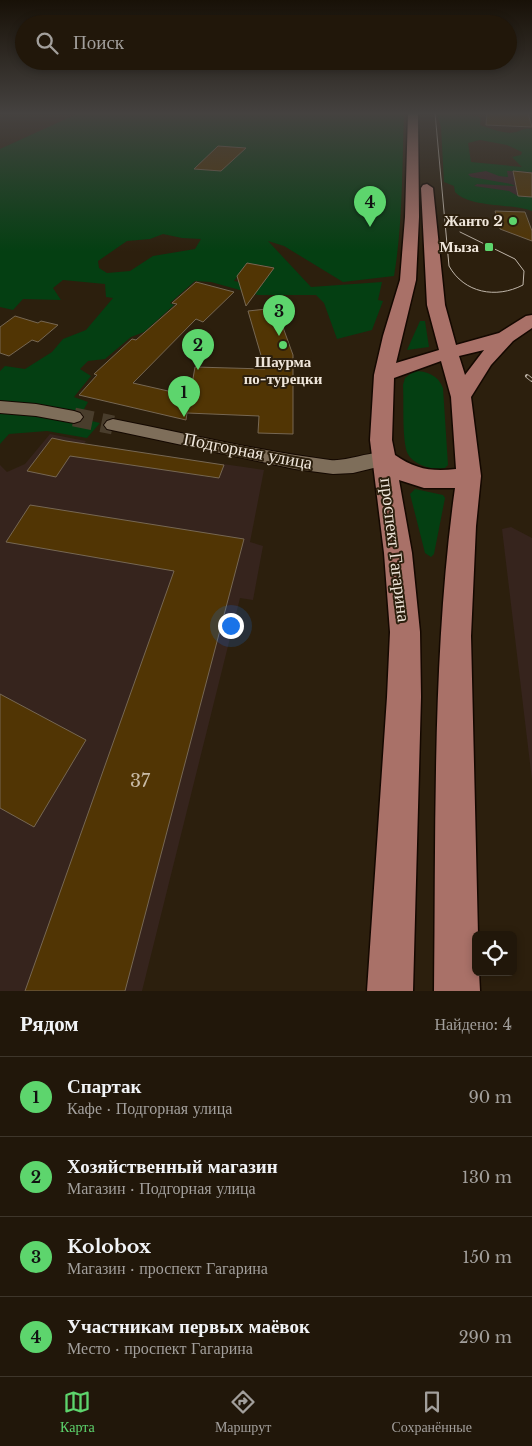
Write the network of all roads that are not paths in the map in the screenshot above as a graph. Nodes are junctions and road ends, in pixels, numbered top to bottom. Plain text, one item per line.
1 (413, 159) edge
2 (426, 172) dead end
3 (529, 324) edge
4 (443, 330) junction
5 (500, 339) junction
6 (450, 353) junction
7 (393, 370) junction
8 (461, 396) junction
9 (0, 407) edge
10 (74, 417) tunnel mouth
11 (113, 425) tunnel mouth
12 (383, 459) junction
13 (469, 476) junction
14 (390, 991) edge
15 (457, 991) edge

1 - 7 main road, проспект Гагарина
2 - 4 main road
3 - 5 main road
4 - 5 main road
4 - 6 main road
5 - 6 main road
5 - 8 main road
6 - 7 main road
6 - 8 main road
7 - 8 main road
7 - 12 main road, проспект Гагарина
8 - 13 main road
9 - 10 street
11 - 12 street, Подгорная улица
12 - 13 main road
12 - 14 main road, проспект Гагарина
13 - 15 main road

